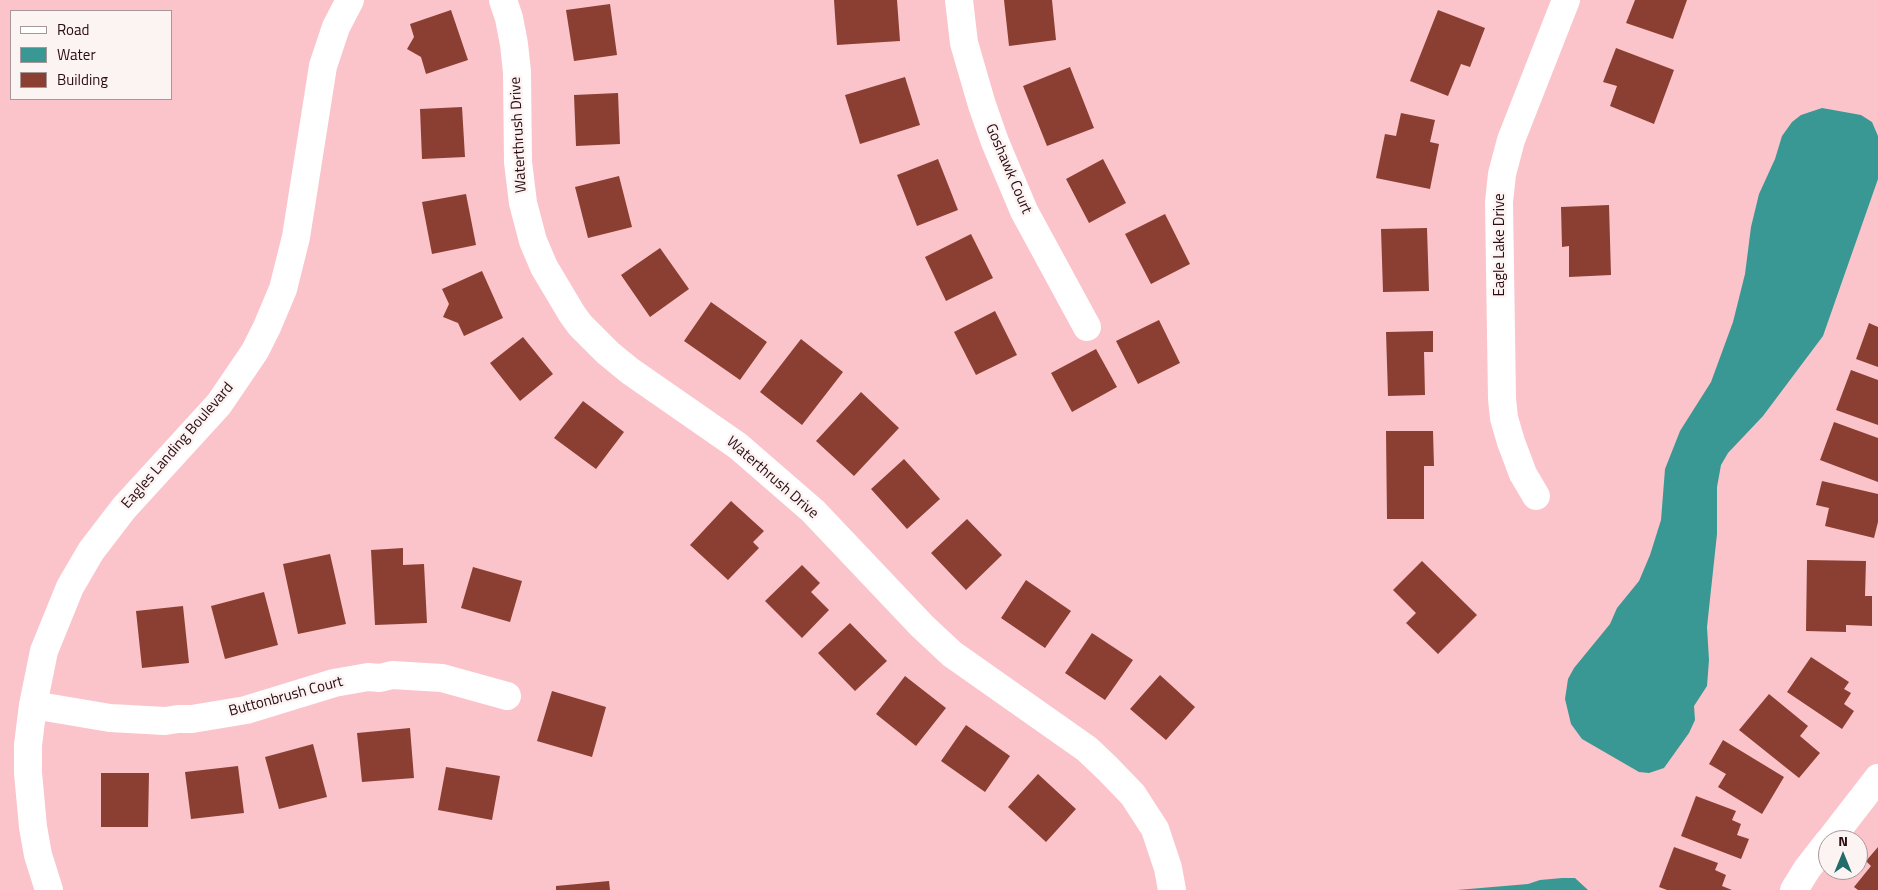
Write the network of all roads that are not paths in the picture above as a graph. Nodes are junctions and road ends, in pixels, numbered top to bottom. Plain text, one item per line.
1 (350, 0) edge
2 (503, 0) edge
3 (959, 0) edge
4 (1566, 0) edge
5 (1087, 327) dead end
6 (1536, 496) dead end
7 (507, 696) dead end
8 (33, 705) junction
9 (1878, 778) edge
10 (1838, 830) edge
11 (1818, 855) edge
12 (48, 890) edge
13 (1172, 890) edge
14 (1794, 890) edge

1 - 8 street, Eagles Landing Boulevard
2 - 13 street, Waterthrush Drive
3 - 5 street, Goshawk Court
4 - 6 street, Eagle Lake Drive
7 - 8 street, Buttonbrush Court
8 - 12 street, Eagles Landing Boulevard
9 - 10 street
11 - 14 street

